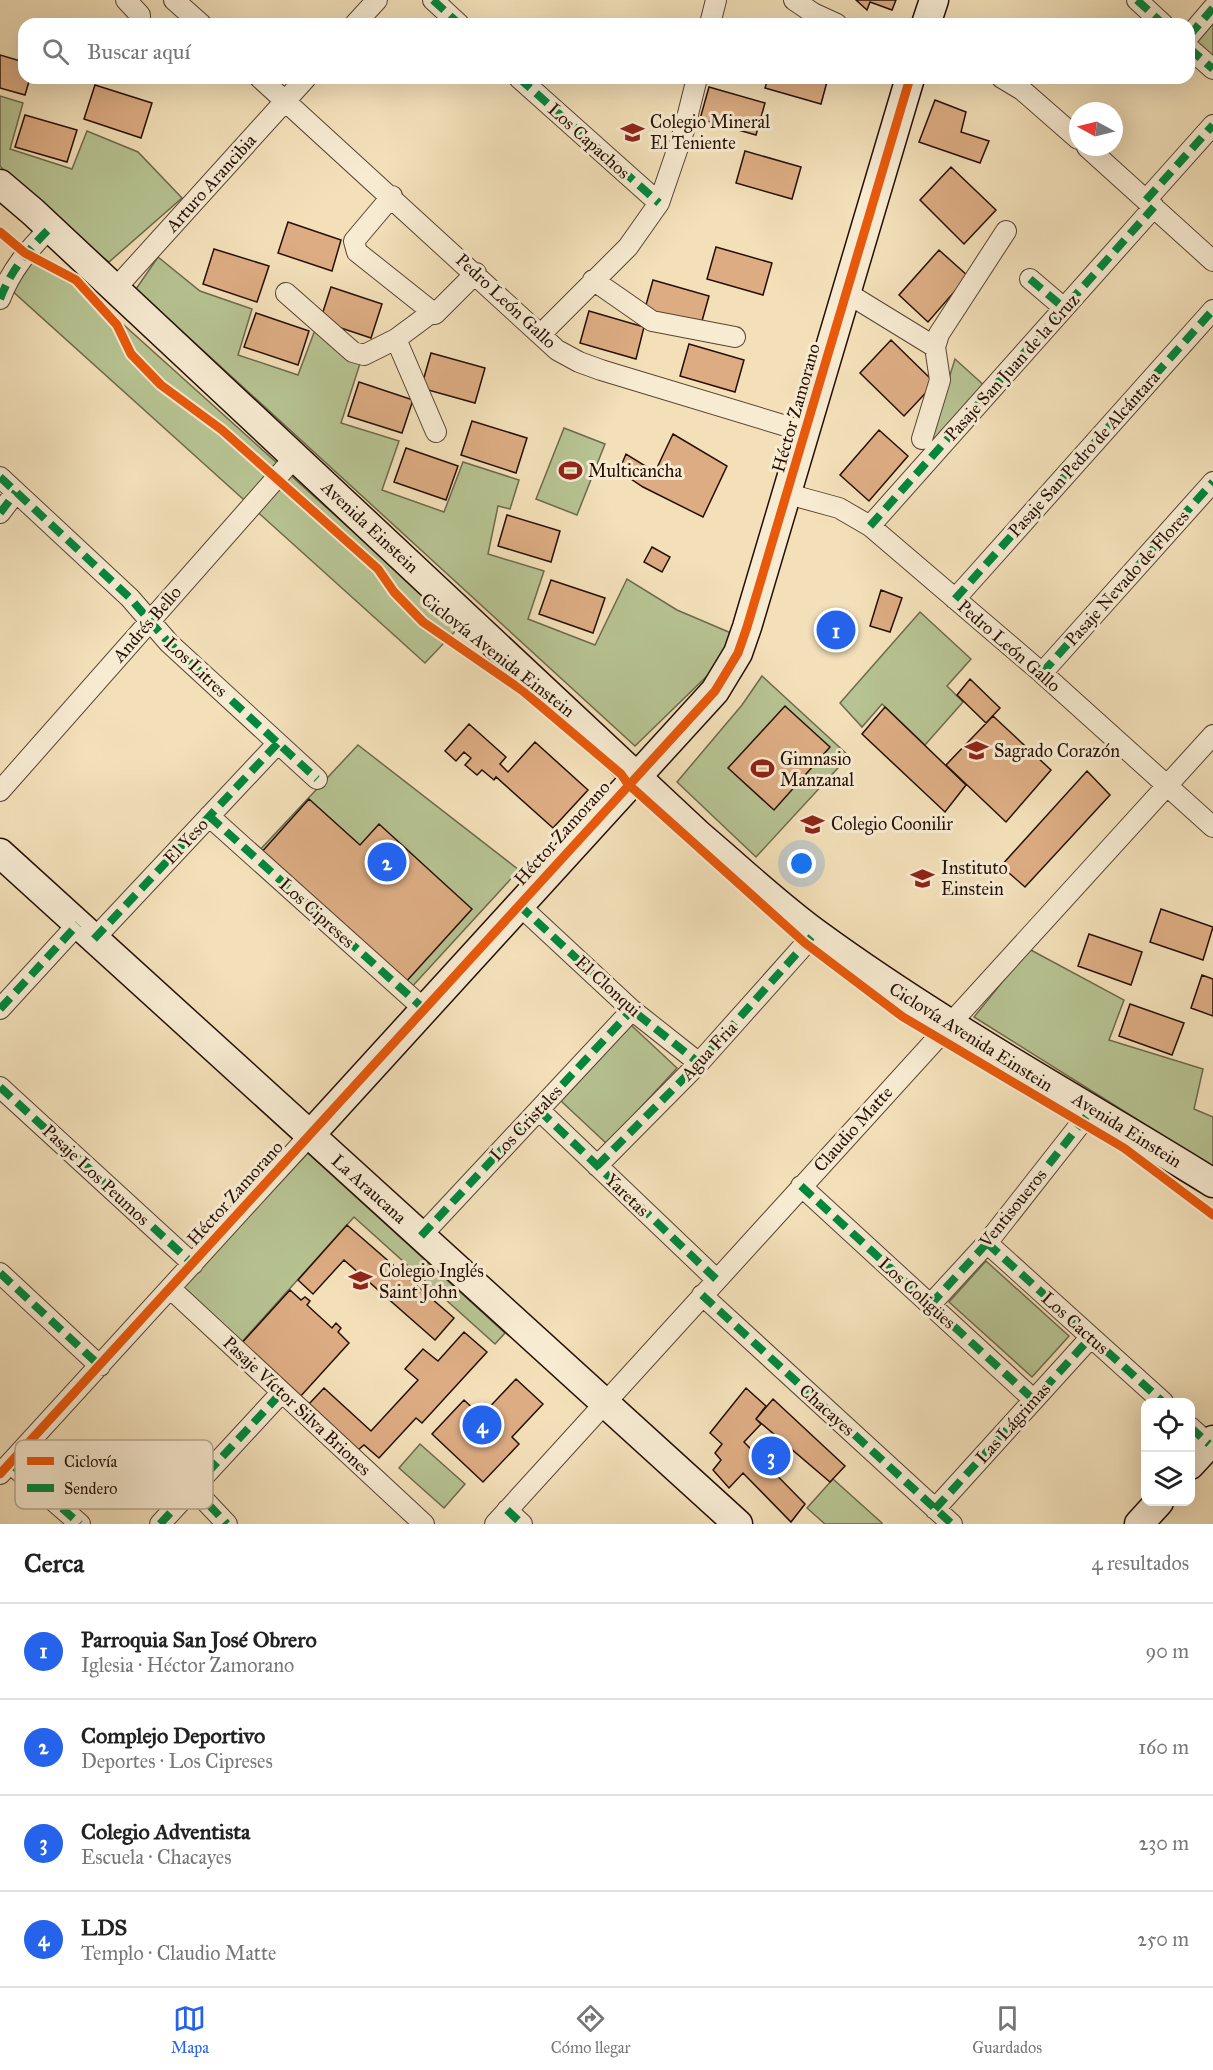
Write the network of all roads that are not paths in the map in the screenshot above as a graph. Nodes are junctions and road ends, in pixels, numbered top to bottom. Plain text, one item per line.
1 (126, 0) edge
2 (174, 0) edge
3 (377, 0) edge
4 (433, 0) edge
5 (716, 0) edge
6 (794, 0) edge
7 (934, 0) edge
8 (1137, 0) edge
9 (1213, 8) edge
10 (140, 18) edge
11 (194, 18) edge
12 (360, 18) edge
13 (452, 18) edge
14 (712, 18) edge
15 (823, 18) edge
16 (928, 18) edge
17 (1156, 18) edge
18 (1195, 29) edge
19 (1195, 53) edge
20 (1213, 69) edge
21 (267, 84) edge
22 (301, 84) edge
23 (526, 84) edge
24 (696, 84) edge
25 (908, 84) edge
26 (1012, 84) edge
27 (285, 101) junction
28 (1213, 125) edge
29 (1069, 131) edge
30 (1097, 156) edge
31 (0, 184) edge
32 (392, 196) junction
33 (659, 203) junction
34 (1150, 204) junction
35 (0, 205) edge
36 (42, 220) junction
37 (1006, 231) dead end
38 (1213, 261) edge
39 (476, 273) junction
40 (1030, 279) dead end
41 (593, 280) junction
42 (115, 288) junction
43 (286, 293) dead end
44 (847, 293) junction
45 (0, 299) edge
46 (1064, 308) junction
47 (1213, 310) edge
48 (431, 314) junction
49 (541, 333) junction
50 (735, 337) dead end
51 (396, 339) junction
52 (935, 347) junction
53 (436, 432) dead end
54 (806, 432) junction
55 (922, 440) dead end
56 (295, 457) junction
57 (0, 477) edge
58 (1213, 483) edge
59 (16, 492) junction
60 (788, 494) junction
61 (0, 513) edge
62 (870, 526) junction
63 (955, 599) junction
64 (150, 621) junction
65 (1042, 673) junction
66 (1213, 735) edge
67 (278, 743) junction
68 (636, 776) junction
69 (317, 780) dead end
70 (1167, 785) junction
71 (0, 791) edge
72 (210, 816) junction
73 (1213, 827) edge
74 (0, 853) edge
75 (519, 905) junction
76 (86, 931) junction
77 (816, 933) junction
78 (0, 1009) edge
79 (424, 1009) junction
80 (632, 1010) junction
81 (949, 1022) junction
82 (699, 1063) junction
83 (0, 1087) edge
84 (1093, 1108) junction
85 (539, 1110) junction
86 (310, 1135) junction
87 (597, 1166) junction
88 (1213, 1183) edge
89 (801, 1186) junction
90 (421, 1236) junction
91 (987, 1243) junction
92 (193, 1264) junction
93 (0, 1273) edge
94 (716, 1279) junction
95 (171, 1288) junction
96 (702, 1295) junction
97 (930, 1305) junction
98 (1091, 1337) junction
99 (100, 1366) junction
100 (282, 1392) junction
101 (1159, 1398) edge
102 (1034, 1400) junction
103 (605, 1403) junction
104 (1204, 1437) edge
105 (32, 1440) edge
106 (1195, 1456) edge
107 (213, 1466) edge
108 (1155, 1506) edge
109 (60, 1509) edge
110 (174, 1509) edge
111 (213, 1509) edge
112 (935, 1509) junction
113 (501, 1517) edge
114 (80, 1524) edge
115 (160, 1524) edge
116 (227, 1524) edge
117 (424, 1524) edge
118 (522, 1524) edge
119 (738, 1524) edge
120 (952, 1524) edge
121 (1139, 1524) edge

1 - 10 street
2 - 11 street
3 - 12 street
4 - 13 street
5 - 14 street
6 - 15 street
7 - 16 street
8 - 17 street
9 - 18 street
19 - 20 street
21 - 27 street, Pedro León Gallo
22 - 27 street, Arturo Arancibia
23 - 33 street, Los Capachos
24 - 33 street
25 - 44 street, Héctor Zamorano
26 - 29 street
27 - 32 street, Pedro León Gallo
27 - 42 street, Arturo Arancibia
28 - 34 street, Pasaje San Juan de la Cruz
30 - 34 street
31 - 36 street, Avenida Einstein
32 - 39 street, Pedro León Gallo
32 - 48 street
33 - 41 street
34 - 38 street
34 - 46 street, Pasaje San Juan de la Cruz
35 - 36 street
36 - 42 street, Avenida Einstein
36 - 45 street
37 - 52 street
39 - 48 street
39 - 49 street, Pedro León Gallo
40 - 46 street
41 - 49 street
41 - 50 street
42 - 56 street, Avenida Einstein
43 - 51 street
44 - 52 street
44 - 54 street, Héctor Zamorano
46 - 62 street, Pasaje San Juan de la Cruz
47 - 63 street, Pasaje San Pedro de Alcántara
48 - 51 street
49 - 54 street, Pedro León Gallo
51 - 53 street
52 - 55 street
54 - 60 street, Héctor Zamorano
56 - 64 street, Andrés Bello
56 - 68 street, Avenida Einstein
57 - 59 street, Los Litres
58 - 65 street, Pasaje Nevado de Flores
59 - 61 street
59 - 64 street, Los Litres
60 - 62 street, Pedro León Gallo
60 - 68 street, Héctor Zamorano
62 - 63 street, Pedro León Gallo
63 - 65 street, Pedro León Gallo
64 - 67 street, Los Litres
64 - 71 street, Andrés Bello
65 - 70 street, Pedro León Gallo
66 - 70 street, Claudio Matte
67 - 69 street, Los Litres
67 - 72 street, El Yeso
68 - 75 street, Héctor Zamorano
68 - 77 street, Avenida Einstein
70 - 73 street, Pedro León Gallo
70 - 81 street, Claudio Matte
72 - 76 street, El Yeso
72 - 79 street, Los Cipreses
74 - 76 street, La Araucana
75 - 79 street, Héctor Zamorano
75 - 80 street, El Clonqui
76 - 78 street, El Yeso
76 - 86 street, La Araucana
77 - 81 street, Avenida Einstein
77 - 82 street, Agua Fria
79 - 86 street, Héctor Zamorano
80 - 82 street, El Clonqui
80 - 85 street, Los Cristales
81 - 84 street, Avenida Einstein
81 - 89 street, Claudio Matte
82 - 87 street, Agua Fria
83 - 92 street, Pasaje Los Peumos
84 - 88 street, Avenida Einstein
84 - 91 street, Ventisoueros
85 - 87 street, Yaretas
85 - 90 street, Los Cristales
86 - 90 street, La Araucana
86 - 92 street, Héctor Zamorano
87 - 94 street, Yaretas
89 - 94 street, Claudio Matte
89 - 97 street, Los Coligües
90 - 103 street, La Araucana
91 - 97 street, Ventisoueros
91 - 98 street, Los Cactus
92 - 95 street, Héctor Zamorano
93 - 99 street
94 - 96 street, Claudio Matte
95 - 99 street, Héctor Zamorano
95 - 100 street, Pasaje Víctor Silva Briones
96 - 103 street, Claudio Matte
96 - 112 street, Chacayes
97 - 102 street, Los Coligües
98 - 101 street, Los Cactus
98 - 102 street, Las Lágrimas
99 - 105 street, Héctor Zamorano
100 - 107 street
100 - 117 street, Pasaje Víctor Silva Briones
102 - 112 street, Las Lágrimas
103 - 113 street, Claudio Matte
103 - 119 street, La Araucana
104 - 106 street
108 - 121 street
109 - 114 street
110 - 115 street
111 - 116 street
112 - 120 street, Chacayes
113 - 118 street

